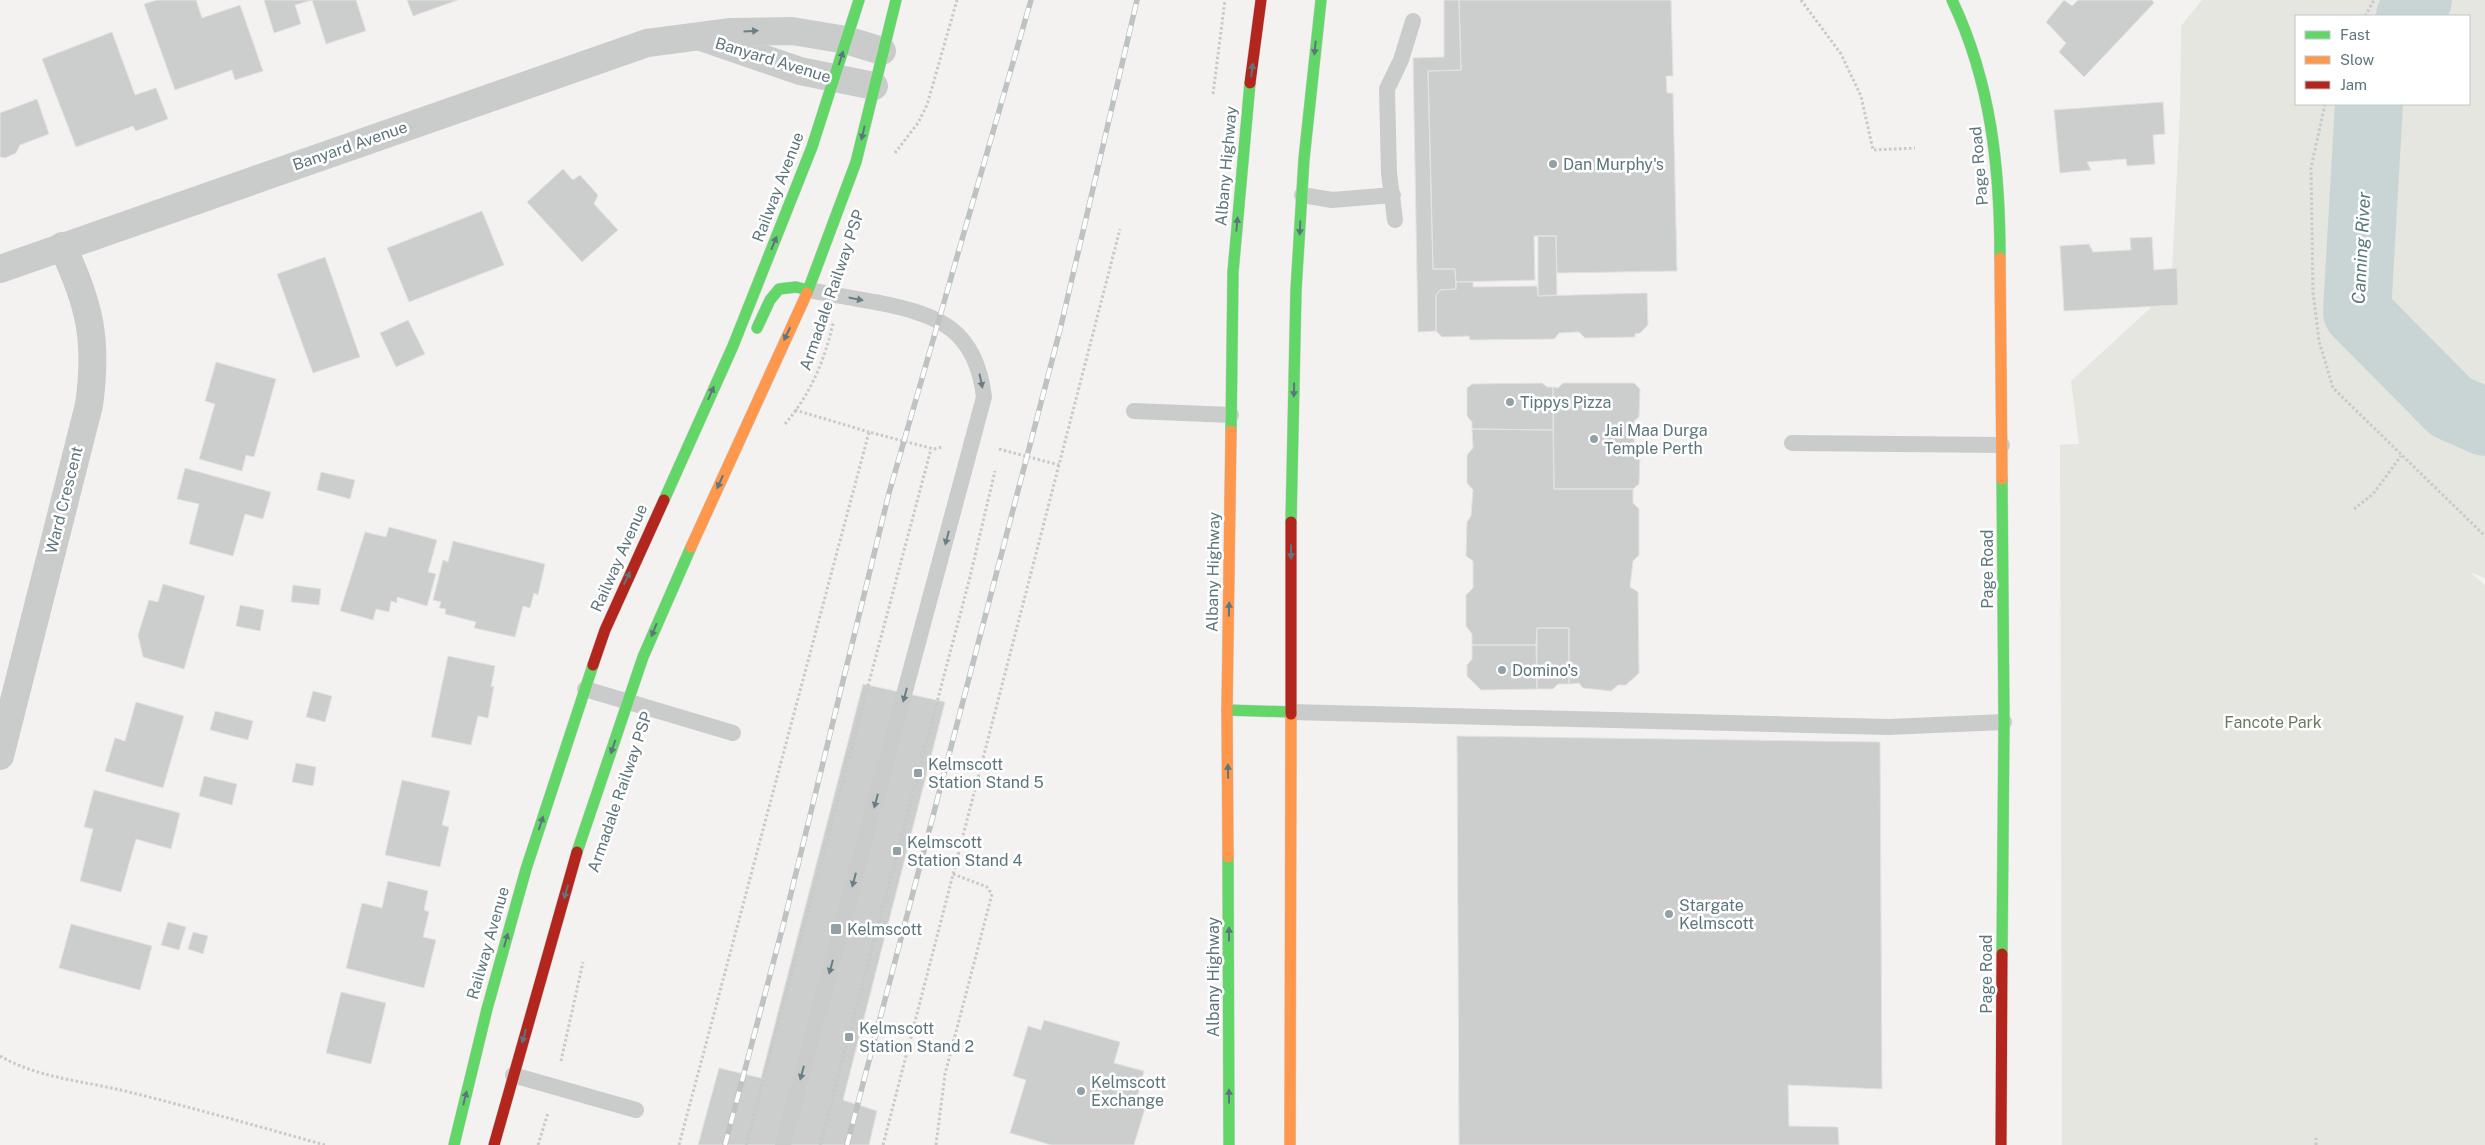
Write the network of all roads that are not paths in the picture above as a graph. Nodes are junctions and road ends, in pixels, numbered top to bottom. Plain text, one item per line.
1 (859, 0) edge
2 (896, 0) edge
3 (1261, 0) edge
4 (1322, 0) edge
5 (1952, 0) edge
6 (1413, 21) dead end
7 (703, 38) junction
8 (846, 40) junction
9 (882, 52) junction
10 (834, 79) junction
11 (874, 86) junction
12 (1302, 195) junction
13 (1393, 195) junction
14 (1395, 220) dead end
15 (62, 246) junction
16 (0, 269) edge
17 (808, 290) junction
18 (753, 336) dead end
19 (728, 388) dead end
20 (1134, 411) dead end
21 (1231, 415) junction
22 (1792, 443) dead end
23 (2002, 444) junction
24 (684, 454) junction
25 (585, 689) junction
26 (629, 701) junction
27 (1227, 710) junction
28 (1291, 712) junction
29 (2004, 722) junction
30 (733, 733) dead end
31 (0, 756) edge
32 (513, 1075) junction
33 (636, 1110) dead end
34 (454, 1145) edge
35 (494, 1145) edge
36 (783, 1145) edge
37 (1229, 1145) edge
38 (1290, 1145) edge
39 (2001, 1145) edge

1 - 8 main road, Railway Avenue
2 - 9 main road
21 -> 3 main road, Albany Highway
4 -> 12 main road
5 - 23 main road, Page Road
6 - 13 lane
7 -> 8 street, Banyard Avenue
7 - 10 street, Banyard Avenue
7 - 15 street, Banyard Avenue
8 - 9 street, Banyard Avenue
10 -> 8 main road, Railway Avenue
9 - 11 main road
10 - 11 street, Banyard Avenue
24 -> 10 main road, Railway Avenue
11 -> 17 main road
12 - 13 lane
12 -> 28 main road
13 - 14 lane
15 - 16 street, Banyard Avenue
15 - 31 street, Ward Crescent
17 - 18 main road
17 -> 26 main road
17 -> 36 lane
19 - 24 main road
20 - 21 lane
27 -> 21 main road, Albany Highway
22 - 23 lane
23 - 29 main road, Page Road
25 -> 24 main road, Railway Avenue
25 - 26 lane
34 -> 25 main road, Railway Avenue
26 - 30 lane
26 -> 32 main road
27 - 28 main road
37 -> 27 main road, Albany Highway
28 - 29 lane
28 - 38 main road
29 - 39 main road, Page Road
32 - 33 lane
32 - 35 main road

